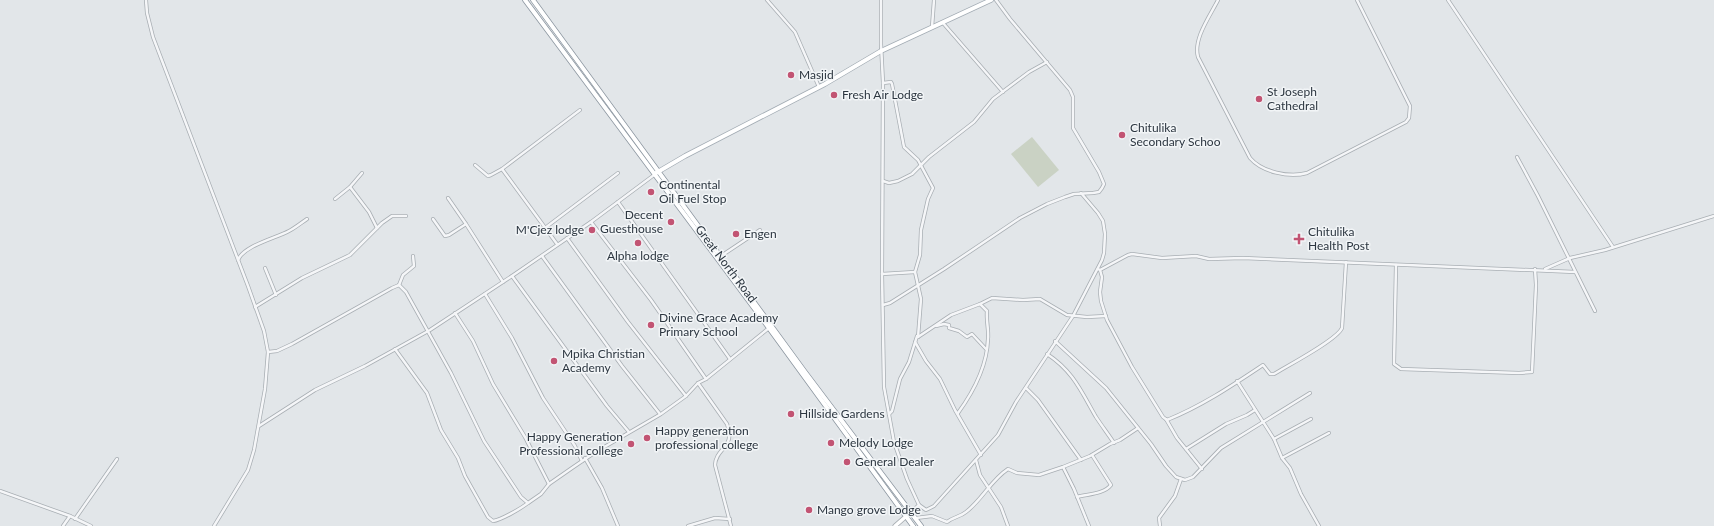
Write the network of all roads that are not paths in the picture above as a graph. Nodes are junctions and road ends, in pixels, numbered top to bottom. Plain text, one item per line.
1 (146, 0) edge
2 (525, 0) edge
3 (533, 0) edge
4 (767, 0) edge
5 (880, 0) edge
6 (934, 0) edge
7 (991, 0) edge
8 (996, 0) edge
9 (1218, 0) edge
10 (1357, 0) edge
11 (1448, 0) edge
12 (942, 22) junction
13 (932, 28) junction
14 (881, 51) junction
15 (1047, 62) junction
16 (883, 83) junction
17 (819, 87) junction
18 (1003, 92) junction
19 (580, 110) dead end
20 (1517, 157) dead end
21 (920, 164) junction
22 (475, 165) dead end
23 (502, 168) junction
24 (659, 171) junction
25 (362, 173) dead end
26 (618, 174) dead end
27 (654, 175) junction
28 (883, 180) junction
29 (350, 187) junction
30 (1081, 193) junction
31 (448, 198) dead end
32 (336, 199) dead end
33 (618, 202) junction
34 (406, 216) dead end
35 (1714, 216) edge
36 (307, 219) dead end
37 (433, 219) dead end
38 (591, 222) junction
39 (466, 224) junction
40 (377, 228) junction
41 (545, 228) junction
42 (760, 230) dead end
43 (567, 238) junction
44 (557, 244) junction
45 (1613, 247) junction
46 (413, 256) dead end
47 (542, 256) junction
48 (720, 256) junction
49 (1570, 258) junction
50 (238, 261) junction
51 (1346, 262) junction
52 (1396, 264) junction
53 (265, 268) dead end
54 (1099, 269) junction
55 (1535, 269) junction
56 (1544, 269) junction
57 (915, 272) junction
58 (1575, 272) junction
59 (882, 274) junction
60 (512, 276) junction
61 (503, 282) junction
62 (399, 285) junction
63 (918, 285) junction
64 (485, 294) junction
65 (276, 295) junction
66 (980, 304) junction
67 (883, 305) junction
68 (255, 307) junction
69 (1595, 311) dead end
70 (455, 313) junction
71 (1073, 316) junction
72 (1106, 316) junction
73 (934, 327) junction
74 (769, 328) junction
75 (428, 331) junction
76 (918, 337) junction
77 (915, 342) junction
78 (1056, 342) junction
79 (395, 349) junction
80 (986, 350) junction
81 (268, 352) junction
82 (1047, 354) junction
83 (730, 359) junction
84 (706, 379) junction
85 (1237, 381) junction
86 (698, 383) junction
87 (1026, 388) junction
88 (1310, 393) dead end
89 (686, 396) junction
90 (1255, 410) junction
91 (958, 413) junction
92 (660, 414) junction
93 (890, 414) junction
94 (1166, 419) junction
95 (1312, 419) dead end
96 (1263, 422) junction
97 (259, 426) junction
98 (1138, 428) junction
99 (629, 432) junction
100 (1329, 433) dead end
101 (1274, 439) junction
102 (1114, 442) junction
103 (1186, 449) junction
104 (981, 454) junction
105 (1092, 455) junction
106 (585, 458) junction
107 (1282, 458) junction
108 (117, 459) dead end
109 (976, 460) junction
110 (1082, 460) junction
111 (582, 461) junction
112 (1063, 467) junction
113 (1202, 469) junction
114 (1181, 479) junction
115 (549, 484) junction
116 (989, 488) junction
117 (0, 491) edge
118 (1077, 497) junction
119 (528, 503) junction
120 (919, 505) junction
121 (911, 512) junction
122 (70, 516) junction
123 (905, 516) junction
124 (916, 518) junction
125 (75, 519) junction
126 (730, 519) junction
127 (63, 526) edge
128 (91, 526) edge
129 (214, 526) edge
130 (618, 526) edge
131 (688, 526) edge
132 (731, 526) edge
133 (895, 526) edge
134 (912, 526) edge
135 (921, 526) edge
136 (1008, 526) edge
137 (1089, 526) edge
138 (1160, 526) edge
139 (1319, 526) edge

1 - 50 street
2 - 27 main road, Great North Road
3 - 24 main road, Great North Road
4 - 17 street
5 - 14 street
6 - 13 street
7 - 12 main road
8 - 15 street
9 - 10 street
11 - 45 street
12 - 13 main road
12 - 18 street
13 - 14 main road
14 - 16 street
14 - 17 main road
15 - 18 street
15 - 30 street
16 - 21 street
16 - 28 street
17 - 24 main road
18 - 21 street
19 - 23 street
20 - 49 street
21 - 28 street
21 - 57 street
22 - 23 street
23 - 41 street
24 - 27 main road
24 - 48 main road, Great North Road
25 - 29 street
26 - 41 street
27 - 33 street
27 - 74 main road, Great North Road
28 - 59 street
29 - 32 street
29 - 40 street
30 - 54 street
30 - 63 street
31 - 39 street
33 - 38 street
33 - 83 street
34 - 40 street
35 - 45 street
36 - 50 street
37 - 39 street
38 - 43 street
38 - 84 street
39 - 61 street
40 - 65 street
41 - 44 street
42 - 48 street
43 - 44 street
43 - 89 street
44 - 47 street
45 - 49 street
46 - 62 street
47 - 60 street
47 - 92 street
48 - 121 main road, Great North Road
49 - 56 street
49 - 58 street
50 - 68 street
51 - 52 street
51 - 54 street
51 - 85 street
52 - 55 street
52 - 55 street
53 - 65 street
54 - 71 street
54 - 72 street
55 - 56 street
56 - 58 street
57 - 59 street
57 - 63 street
58 - 69 street
59 - 67 street
60 - 61 street
60 - 99 street
61 - 64 street
62 - 75 street
62 - 81 street
63 - 67 street
63 - 76 street
64 - 70 street
64 - 111 street
65 - 68 street
66 - 71 street
66 - 73 street
66 - 80 street
67 - 93 street
68 - 81 street
70 - 75 street
70 - 115 street
71 - 72 street
71 - 78 street
72 - 94 street
73 - 76 street
73 - 80 street
74 - 83 street
74 - 123 main road, Great North Road
75 - 79 street
75 - 119 street
76 - 77 street
77 - 91 street
77 - 93 street
78 - 82 street
78 - 98 street
79 - 97 street
79 - 119 street
80 - 91 street
81 - 97 street
82 - 87 street
82 - 102 street
83 - 84 street
84 - 86 street
85 - 90 street
85 - 94 street
86 - 89 street
86 - 126 street
87 - 104 street
87 - 110 street
88 - 96 street
89 - 92 street
90 - 96 street
90 - 103 street
91 - 104 street
92 - 99 street
93 - 120 street
94 - 103 street
95 - 101 street
96 - 101 street
96 - 113 street
97 - 129 street
98 - 102 street
98 - 114 street
99 - 106 street
100 - 107 street
101 - 107 street
102 - 105 street
103 - 113 street
104 - 109 street
105 - 110 street
105 - 118 street
106 - 111 street
106 - 130 street
107 - 139 street
108 - 125 street
109 - 116 street
109 - 120 street
110 - 112 street
111 - 115 street
112 - 116 street
112 - 118 street
113 - 114 street
114 - 138 street
115 - 119 street
116 - 124 street
116 - 136 street
117 - 122 street
118 - 137 street
120 - 121 street
121 - 123 main road
121 - 124 main road, Great North Road
122 - 125 street
122 - 127 street
123 - 133 main road
123 - 134 main road, Great North Road
124 - 135 main road, Great North Road
125 - 128 street
126 - 131 street
126 - 132 street

